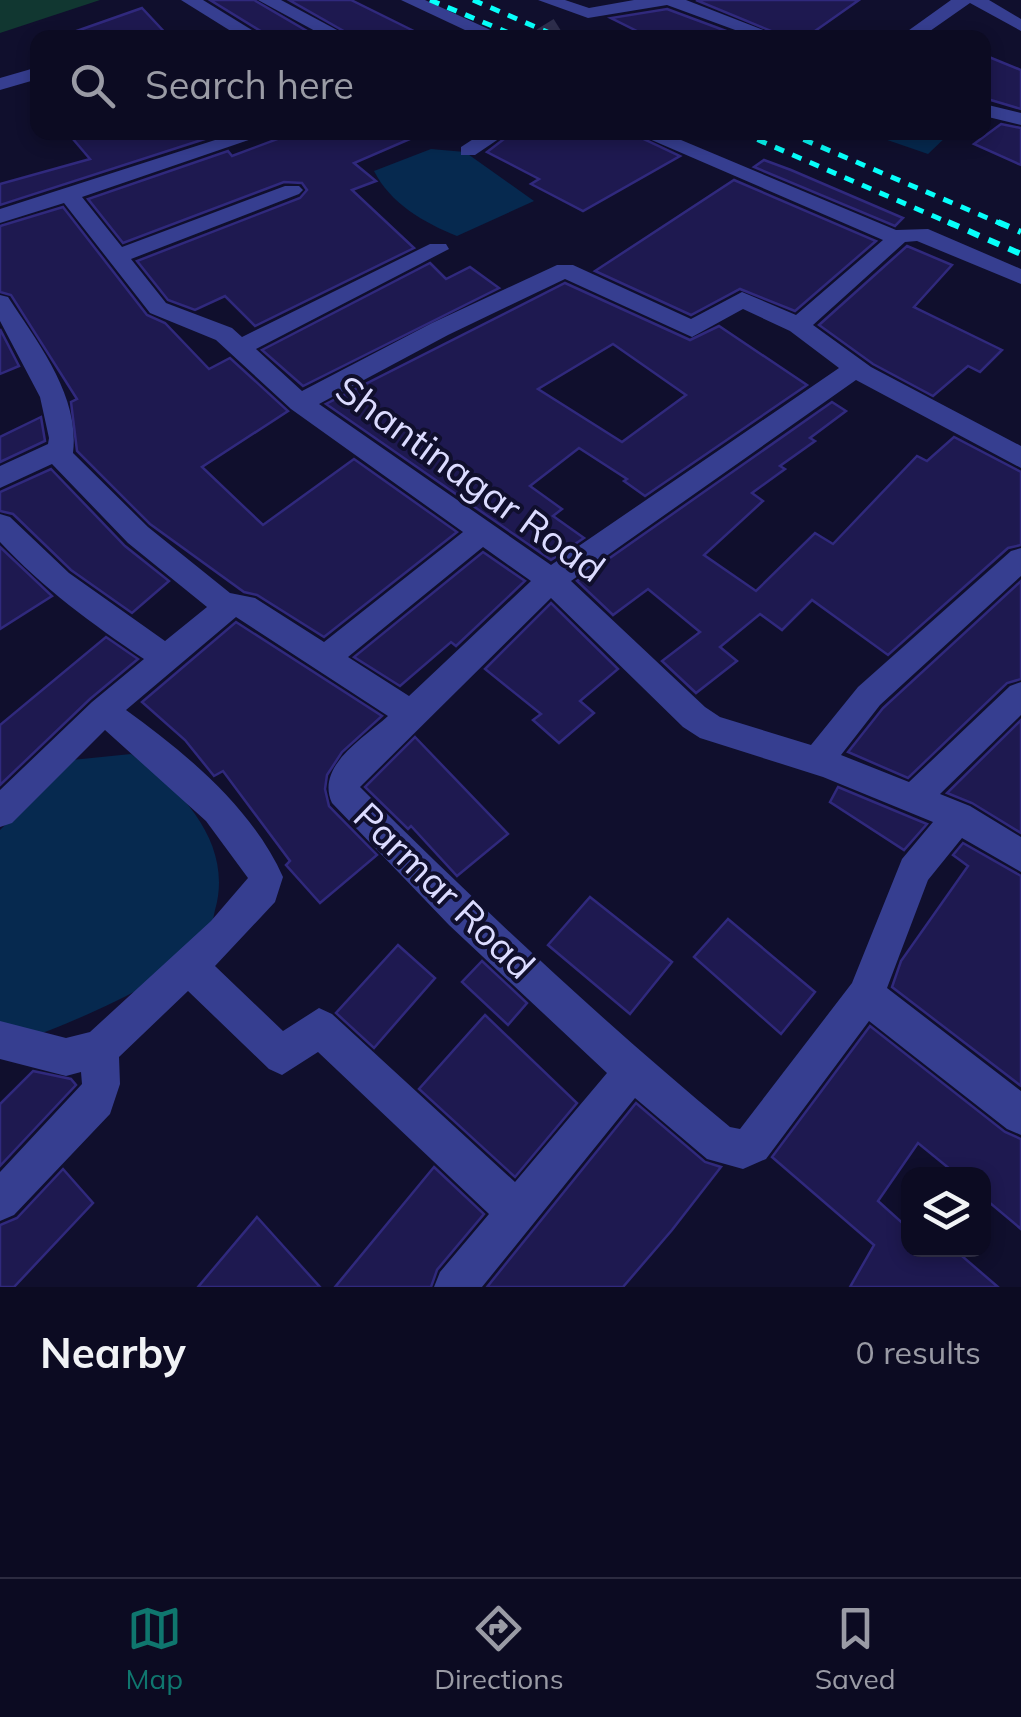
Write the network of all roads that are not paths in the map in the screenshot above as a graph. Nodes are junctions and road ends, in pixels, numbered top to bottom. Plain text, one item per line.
1 (190, 0) edge
2 (267, 0) edge
3 (410, 0) edge
4 (548, 0) edge
5 (963, 0) edge
6 (976, 0) edge
7 (656, 1) edge
8 (588, 13) junction
9 (307, 20) junction
10 (566, 23) tunnel mouth
11 (1021, 26) edge
12 (244, 30) edge
13 (277, 30) edge
14 (328, 30) edge
15 (480, 30) edge
16 (748, 30) edge
17 (919, 30) edge
18 (30, 75) edge
19 (0, 84) edge
20 (991, 112) edge
21 (1021, 119) edge
22 (214, 140) edge
23 (486, 140) edge
24 (662, 140) edge
25 (468, 151) dead end
26 (292, 190) dead end
27 (68, 195) junction
28 (0, 216) edge
29 (894, 236) junction
30 (438, 249) dead end
31 (116, 257) junction
32 (1021, 276) edge
33 (0, 302) edge
34 (798, 326) junction
35 (238, 348) junction
36 (862, 372) junction
37 (300, 403) junction
38 (60, 456) junction
39 (1021, 458) edge
40 (0, 478) edge
41 (0, 524) edge
42 (483, 531) junction
43 (1021, 560) edge
44 (552, 580) junction
45 (226, 604) junction
46 (166, 658) junction
47 (326, 658) junction
48 (1021, 694) edge
49 (102, 711) junction
50 (409, 712) junction
51 (817, 760) junction
52 (914, 798) junction
53 (0, 812) edge
54 (958, 816) junction
55 (1021, 856) edge
56 (188, 966) junction
57 (866, 995) junction
58 (0, 1040) edge
59 (100, 1049) junction
60 (633, 1071) junction
61 (1021, 1116) edge
62 (0, 1201) edge
63 (515, 1210) junction
64 (455, 1287) edge

1 - 12 street
2 - 9 street
3 - 15 street
4 - 8 street
5 - 17 street
6 - 11 street
7 - 8 street
7 - 16 street
8 - 10 street
9 - 13 street
9 - 14 street
18 - 19 street
20 - 21 street
22 - 27 street
23 - 25 street
24 - 29 street
26 - 31 street
27 - 28 street
27 - 31 street, Shantinagar Road
29 - 32 street
29 - 34 street
30 - 35 street
31 - 35 street, Shantinagar Road
33 - 38 street
34 - 36 street
34 - 37 street
35 - 37 street, Shantinagar Road
36 - 39 street
36 - 44 street, Parmar Road
37 - 42 street, Shantinagar Road
38 - 40 street
38 - 45 street
41 - 46 street
42 - 44 street, Shantinagar Road
42 - 47 street
43 - 51 street
44 - 50 street, Parmar Road
44 - 51 street, Shantinagar Road
45 - 46 street
45 - 47 street
46 - 49 street
47 - 50 street
48 - 52 street
49 - 53 street
49 - 56 street
50 - 60 street, Parmar Road
51 - 52 street, Shantinagar Road
52 - 54 street, Shantinagar Road
54 - 55 street, Shantinagar Road
54 - 57 street, Parmar Road
56 - 59 street
56 - 63 street
57 - 60 street, Parmar Road
57 - 61 street
58 - 59 street
59 - 62 street
60 - 63 street
63 - 64 street

